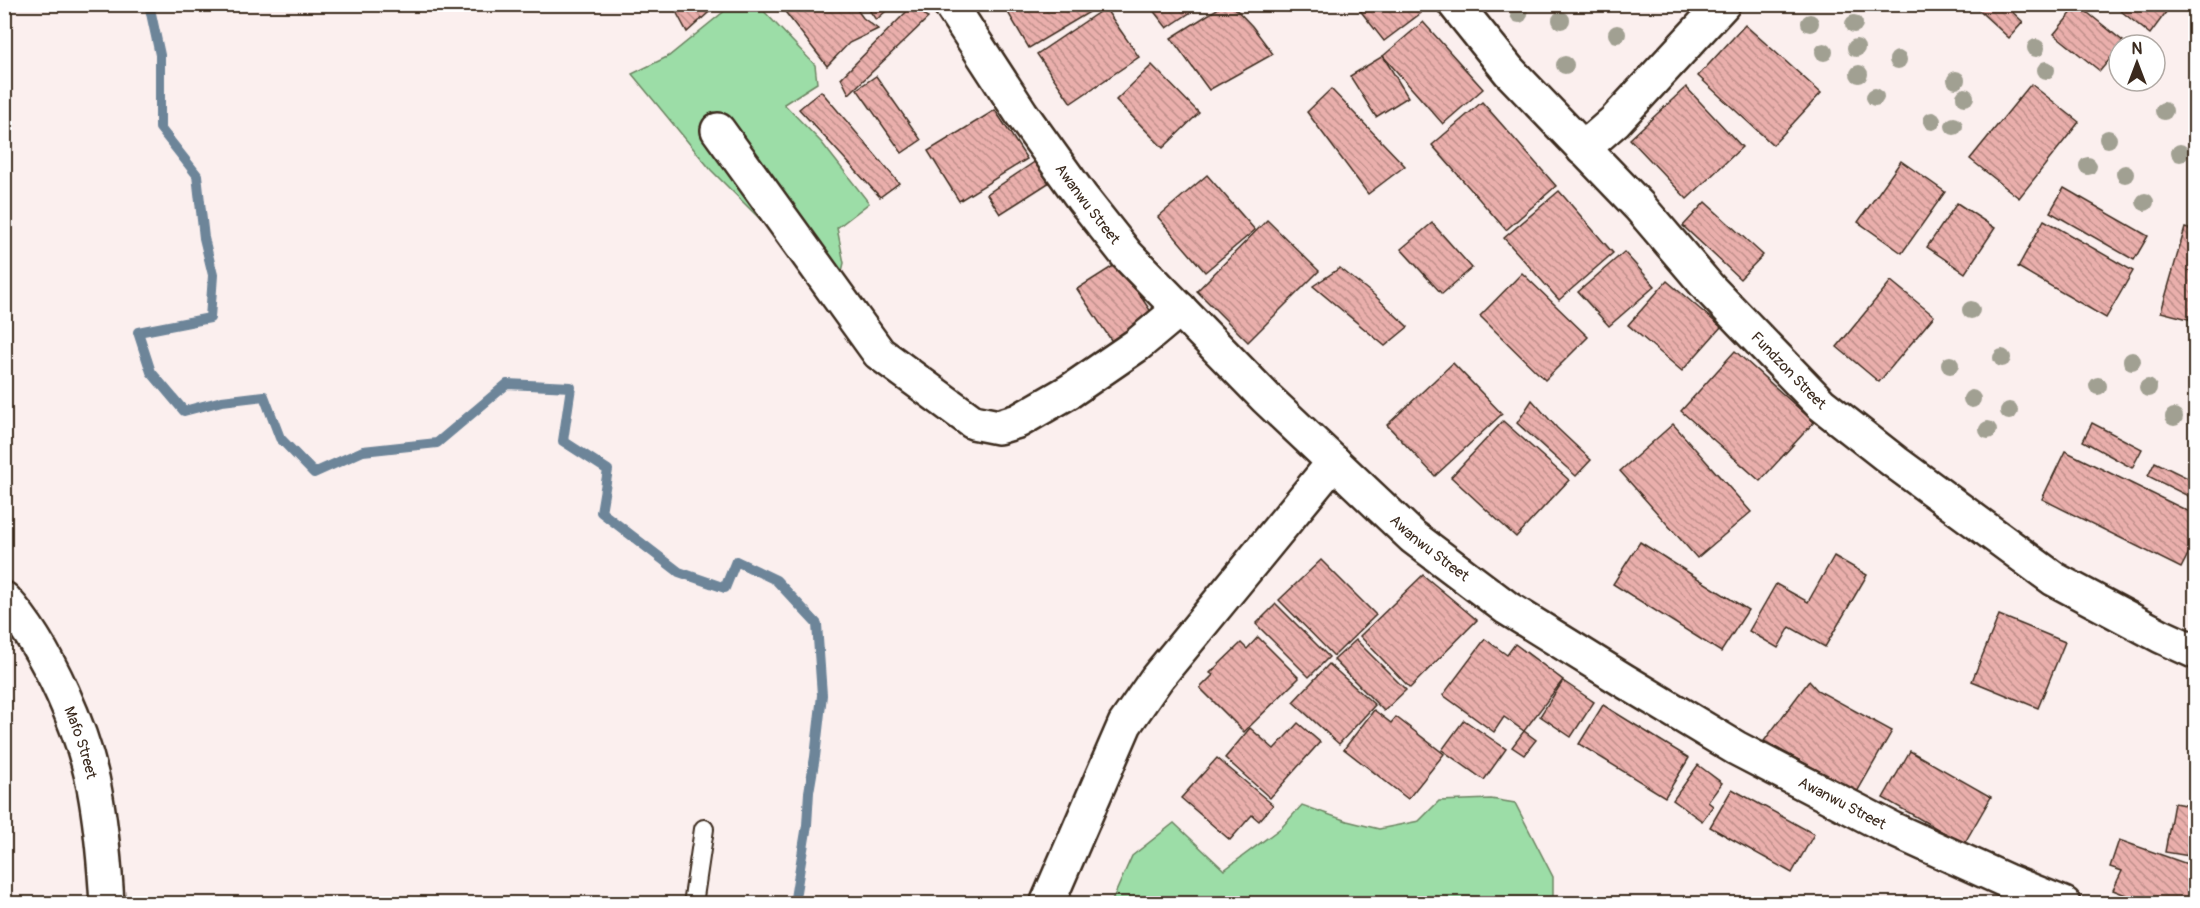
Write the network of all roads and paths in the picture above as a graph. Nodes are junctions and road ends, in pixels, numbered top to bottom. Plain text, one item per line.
1 (950, 4) edge
2 (1455, 4) edge
3 (1723, 4) edge
4 (718, 130) dead end
5 (1583, 149) junction
6 (1180, 309) junction
7 (1334, 462) junction
8 (4, 599) edge
9 (2196, 652) edge
10 (704, 829) dead end
11 (107, 903) edge
12 (693, 903) edge
13 (1047, 903) edge
14 (2064, 903) edge

1 - 6 street, Awanwu Street
2 - 5 street, Fundzon Street
3 - 5 street
4 - 6 street
5 - 9 street, Fundzon Street
6 - 7 street, Awanwu Street
7 - 13 street
7 - 14 street, Awanwu Street
8 - 11 street, Mafo Street
10 - 12 lane

